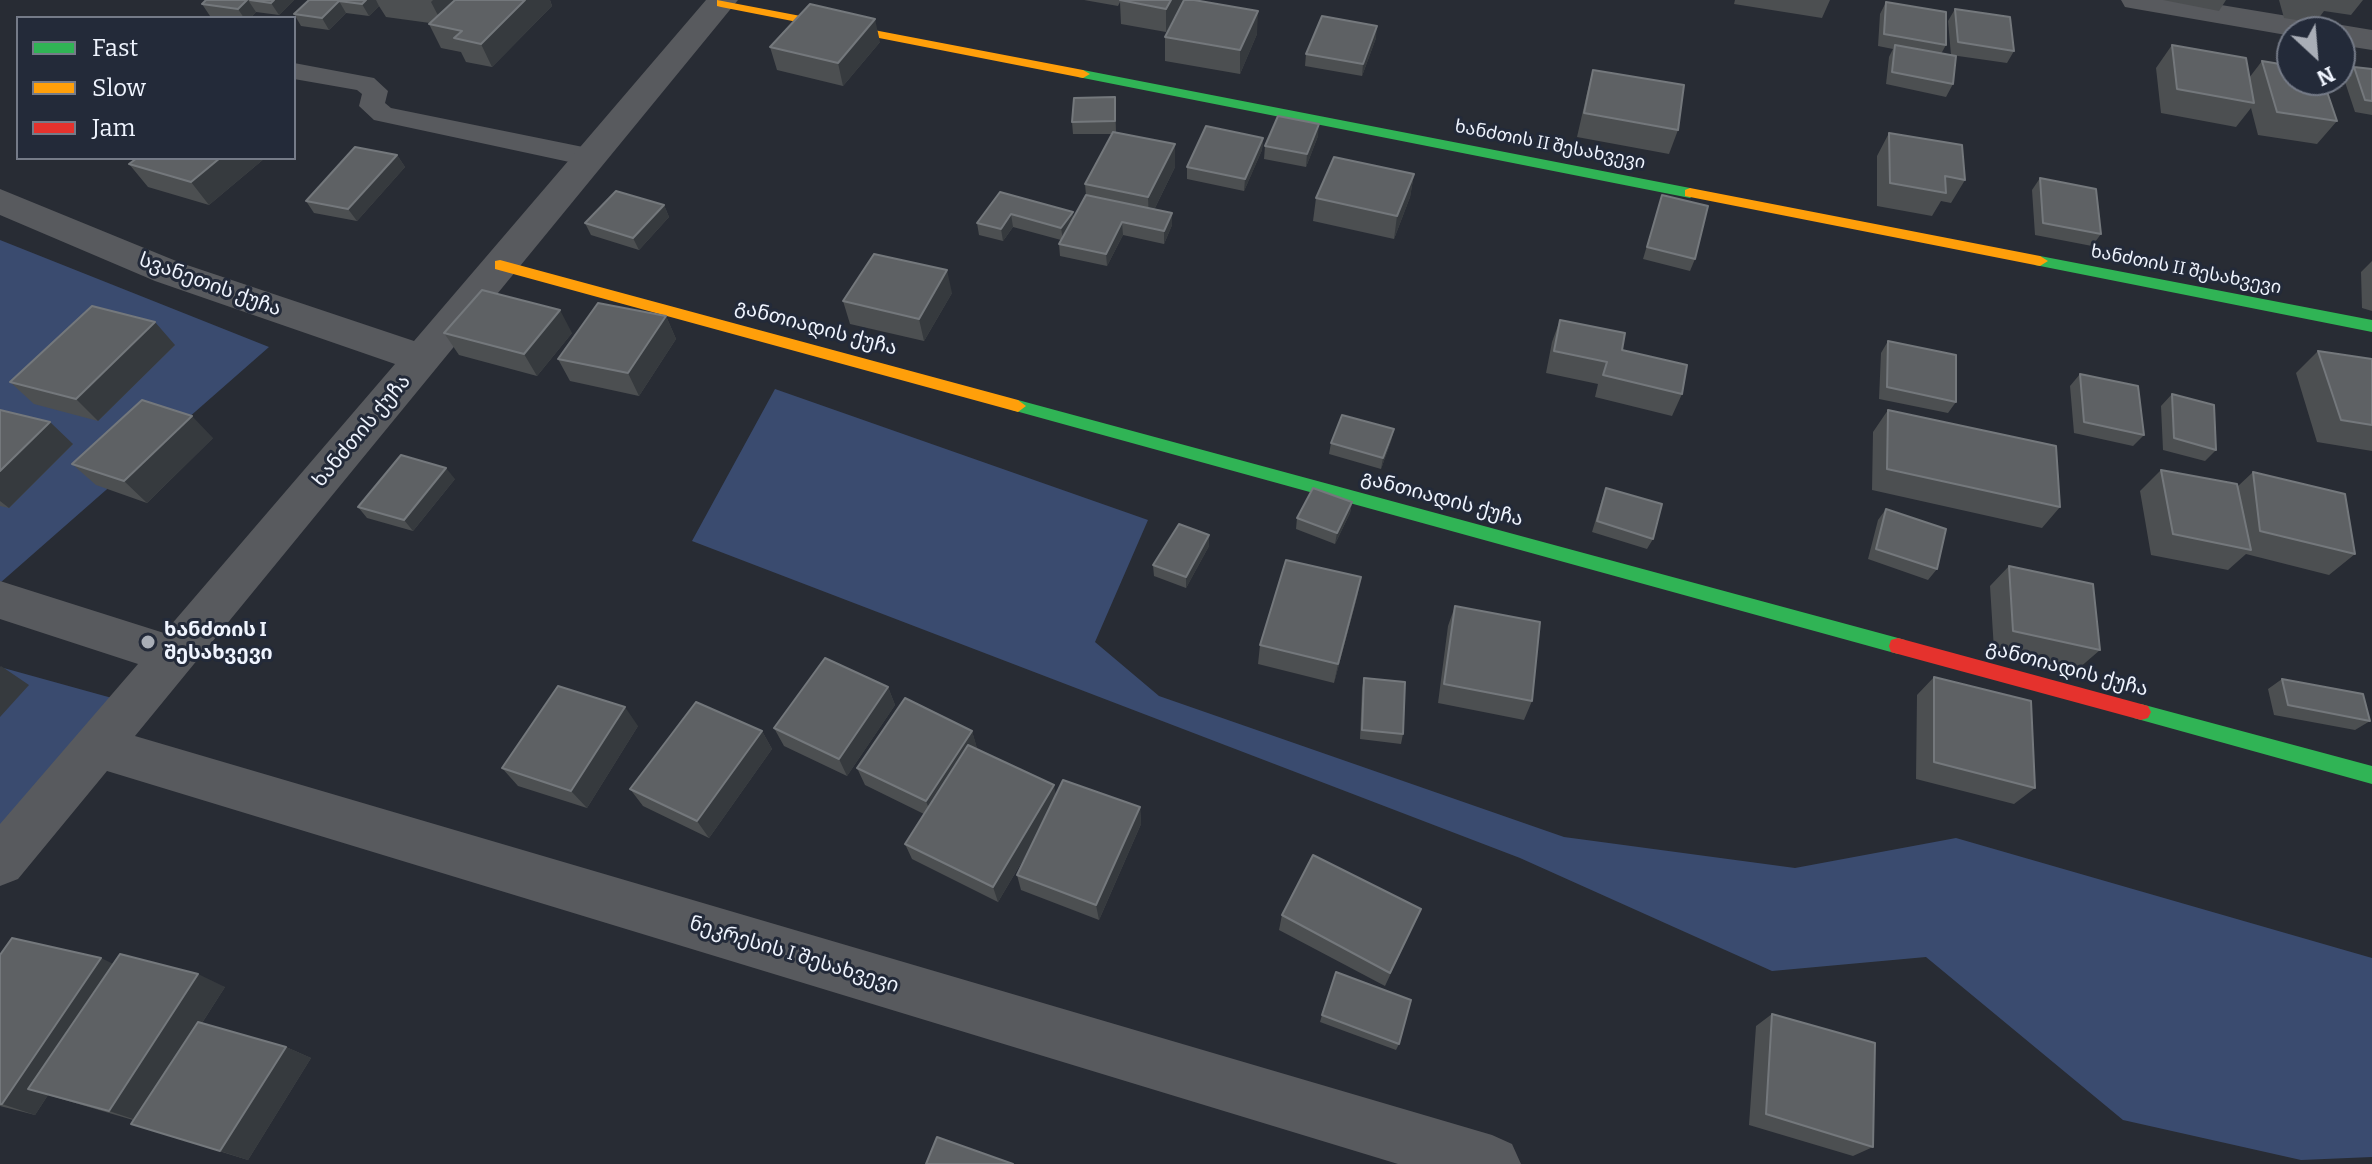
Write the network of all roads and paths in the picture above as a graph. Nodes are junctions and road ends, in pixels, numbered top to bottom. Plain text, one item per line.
1 (2136, 0) edge
2 (722, 1) edge
3 (2276, 24) edge
4 (296, 71) edge
5 (588, 157) junction
6 (0, 201) edge
7 (500, 265) junction
8 (2372, 326) edge
9 (423, 359) junction
10 (0, 600) edge
11 (172, 655) junction
12 (96, 746) junction
13 (2372, 775) edge
14 (0, 862) edge
15 (1492, 1164) edge

1 - 3 street
2 - 5 street, ხანძთის ქუჩა
2 - 8 street, ხანძთის II შესახვევი
4 - 5 lane
5 - 7 street, ხანძთის ქუჩა
6 - 9 street, სვანეთის ქუჩა
7 - 9 street, ხანძთის ქუჩა
7 - 13 street, განთიადის ქუჩა
9 - 11 street, ხანძთის ქუჩა
10 - 11 street
11 - 12 street, ხანძთის ქუჩა
12 - 14 street, ხანძთის ქუჩა
12 - 15 street, ნეკრესის I შესახვევი

